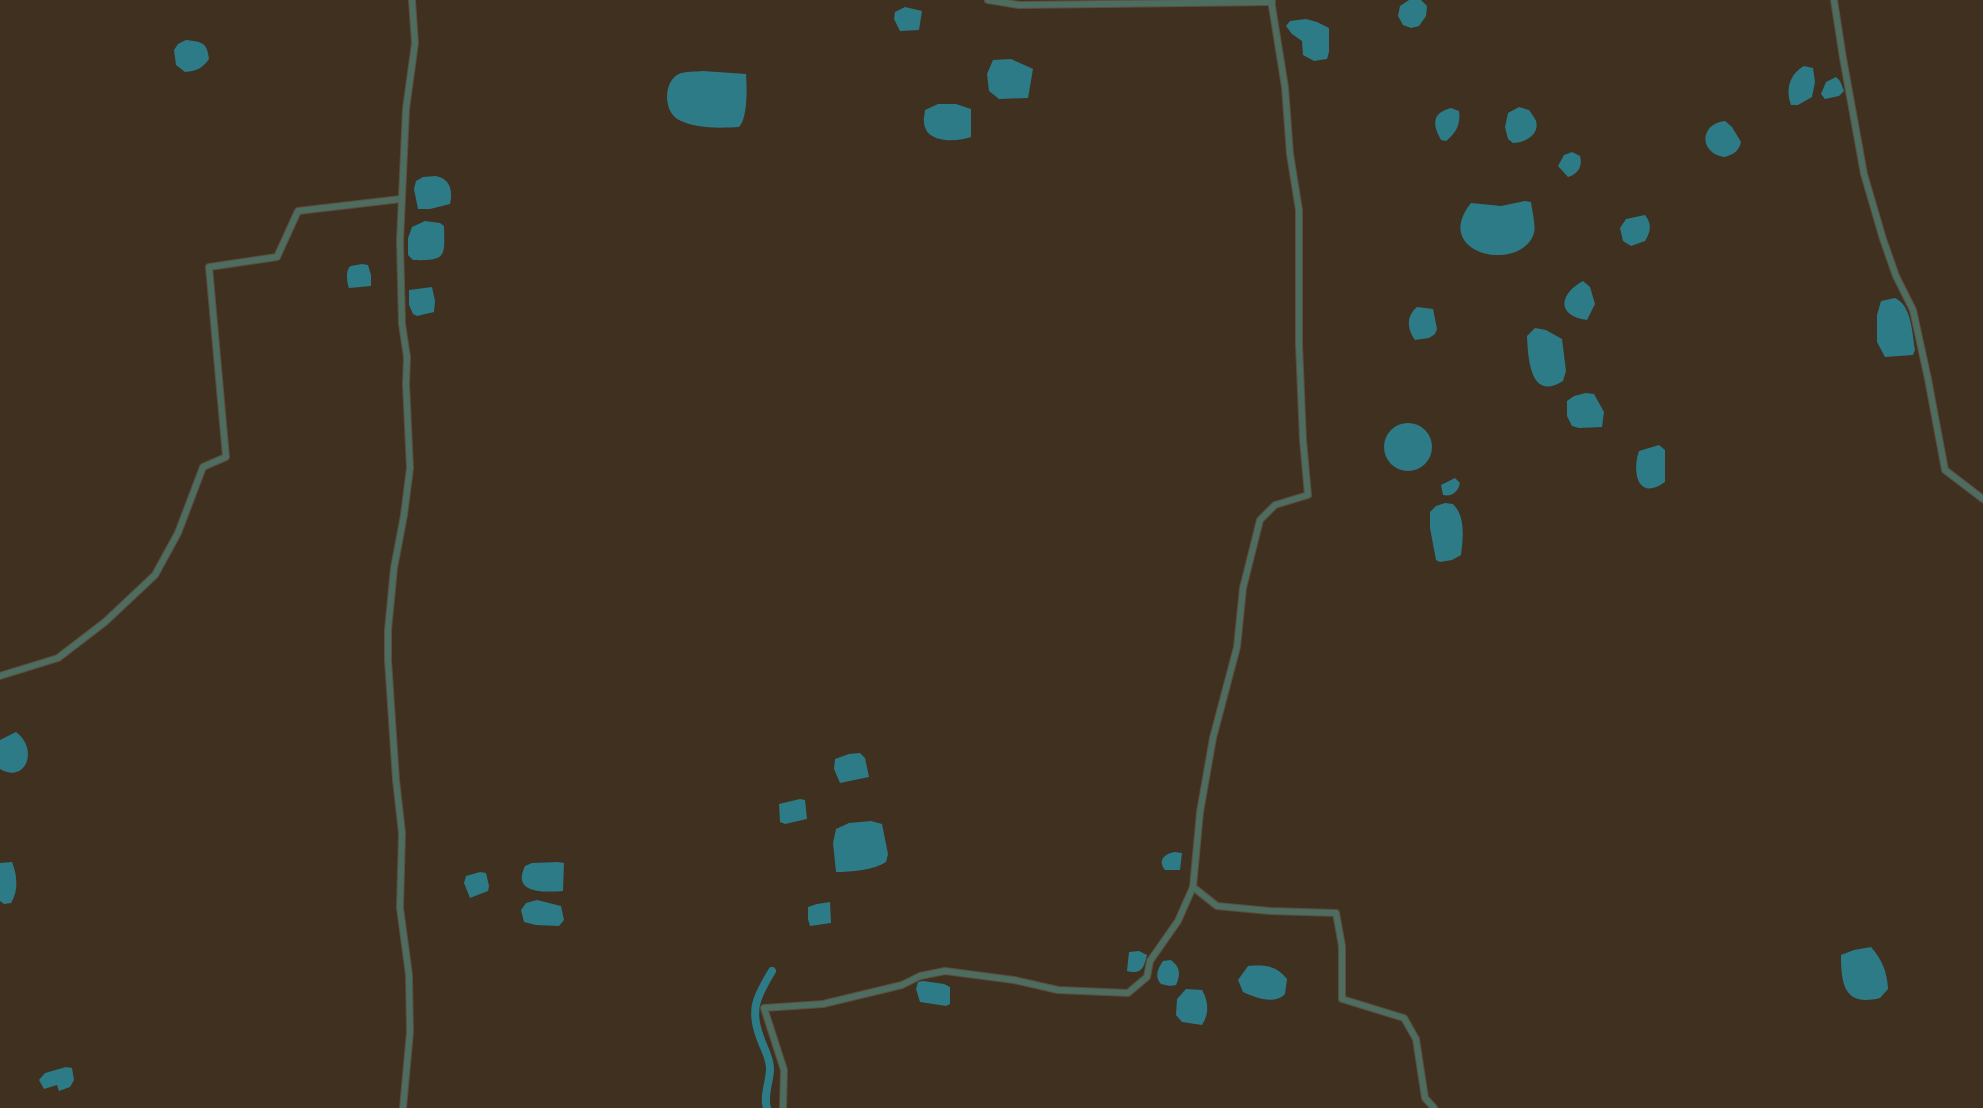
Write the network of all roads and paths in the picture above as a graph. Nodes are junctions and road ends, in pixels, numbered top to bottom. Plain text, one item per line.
1 (412, 0) edge
2 (988, 0) edge
3 (1834, 0) edge
4 (1272, 1) edge
5 (401, 199) junction
6 (1983, 499) edge
7 (0, 676) edge
8 (1193, 887) junction
9 (403, 1108) edge
10 (783, 1108) edge
11 (1434, 1108) edge

1 - 5 street
2 - 4 street
3 - 6 street
4 - 8 street
5 - 7 street
5 - 9 street
8 - 10 street
8 - 11 street

